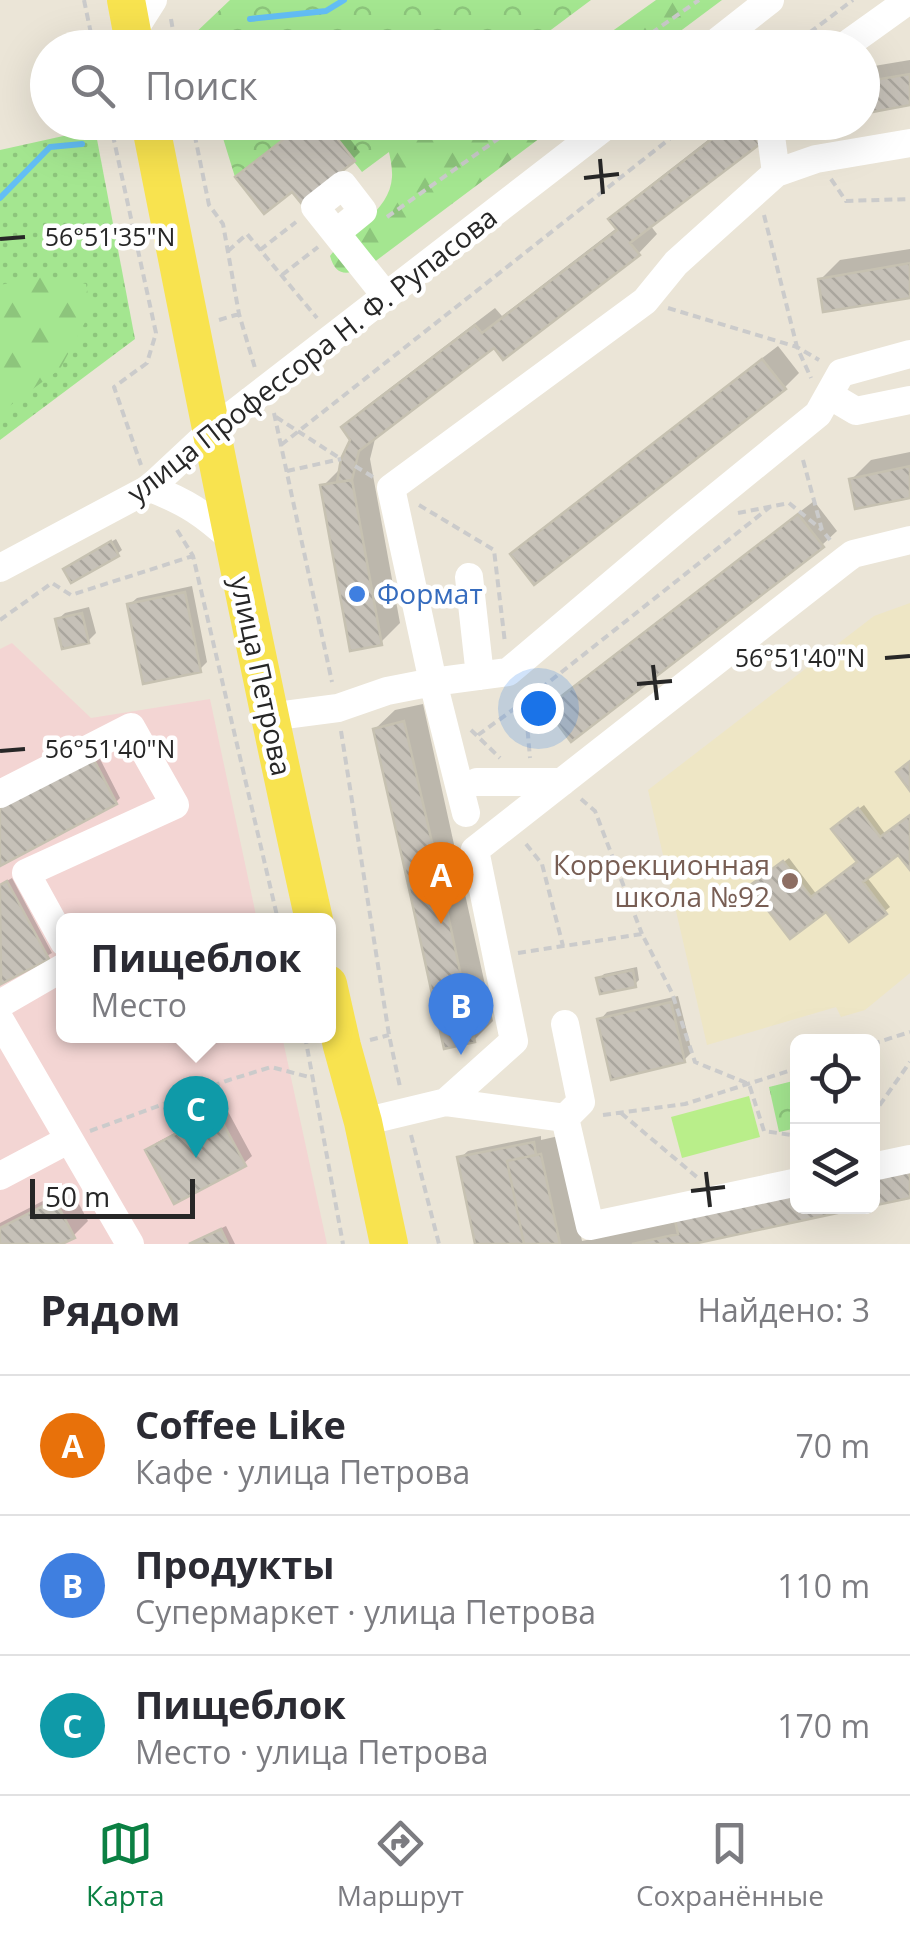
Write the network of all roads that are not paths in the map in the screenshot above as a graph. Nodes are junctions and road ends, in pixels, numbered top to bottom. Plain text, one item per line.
1 (770, 0) edge
2 (908, 0) edge
3 (162, 8) edge
4 (131, 27) edge
5 (732, 30) edge
6 (867, 30) edge
7 (153, 140) edge
8 (589, 140) edge
9 (772, 140) edge
10 (910, 142) edge
11 (767, 182) junction
12 (336, 233) junction
13 (386, 296) junction
14 (910, 354) edge
15 (831, 391) junction
16 (910, 400) edge
17 (210, 432) junction
18 (150, 488) junction
19 (234, 540) junction
20 (910, 540) edge
21 (0, 568) edge
22 (469, 577) dead end
23 (480, 676) junction
24 (436, 694) junction
25 (268, 716) junction
26 (478, 782) dead end
27 (562, 782) junction
28 (0, 794) edge
29 (466, 813) dead end
30 (312, 913) edge
31 (56, 927) edge
32 (56, 972) edge
33 (0, 1004) edge
34 (336, 1016) edge
35 (0, 1020) edge
36 (565, 1024) dead end
37 (446, 1102) junction
38 (565, 1118) junction
39 (362, 1122) junction
40 (68, 1140) junction
41 (910, 1160) edge
42 (880, 1166) edge
43 (0, 1176) edge
44 (790, 1184) edge
45 (130, 1244) edge
46 (388, 1244) edge

1 - 5 street
2 - 6 street
3 - 4 street
7 - 17 main road, улица Петрова
8 - 13 street, улица Профессора Н. Ф. Рупасова
9 - 11 street
10 - 11 street
11 - 24 street
12 - 12 street
12 - 13 street
13 - 17 street, улица Профессора Н. Ф. Рупасова
14 - 15 street
15 - 16 street
15 - 23 street
17 - 18 street, улица Профессора Н. Ф. Рупасова
17 - 19 main road, улица Петрова
18 - 19 street
18 - 21 street, улица Профессора Н. Ф. Рупасова
19 - 25 main road, улица Петрова
20 - 27 street
22 - 23 street
23 - 24 street
24 - 25 street
24 - 29 street
25 - 30 main road, улица Петрова
26 - 27 street
27 - 37 street
28 - 31 street
32 - 33 street
34 - 39 main road
35 - 40 street
36 - 38 street
37 - 38 street
37 - 39 street
38 - 44 street
39 - 46 main road
40 - 43 street
40 - 45 street
41 - 42 street

